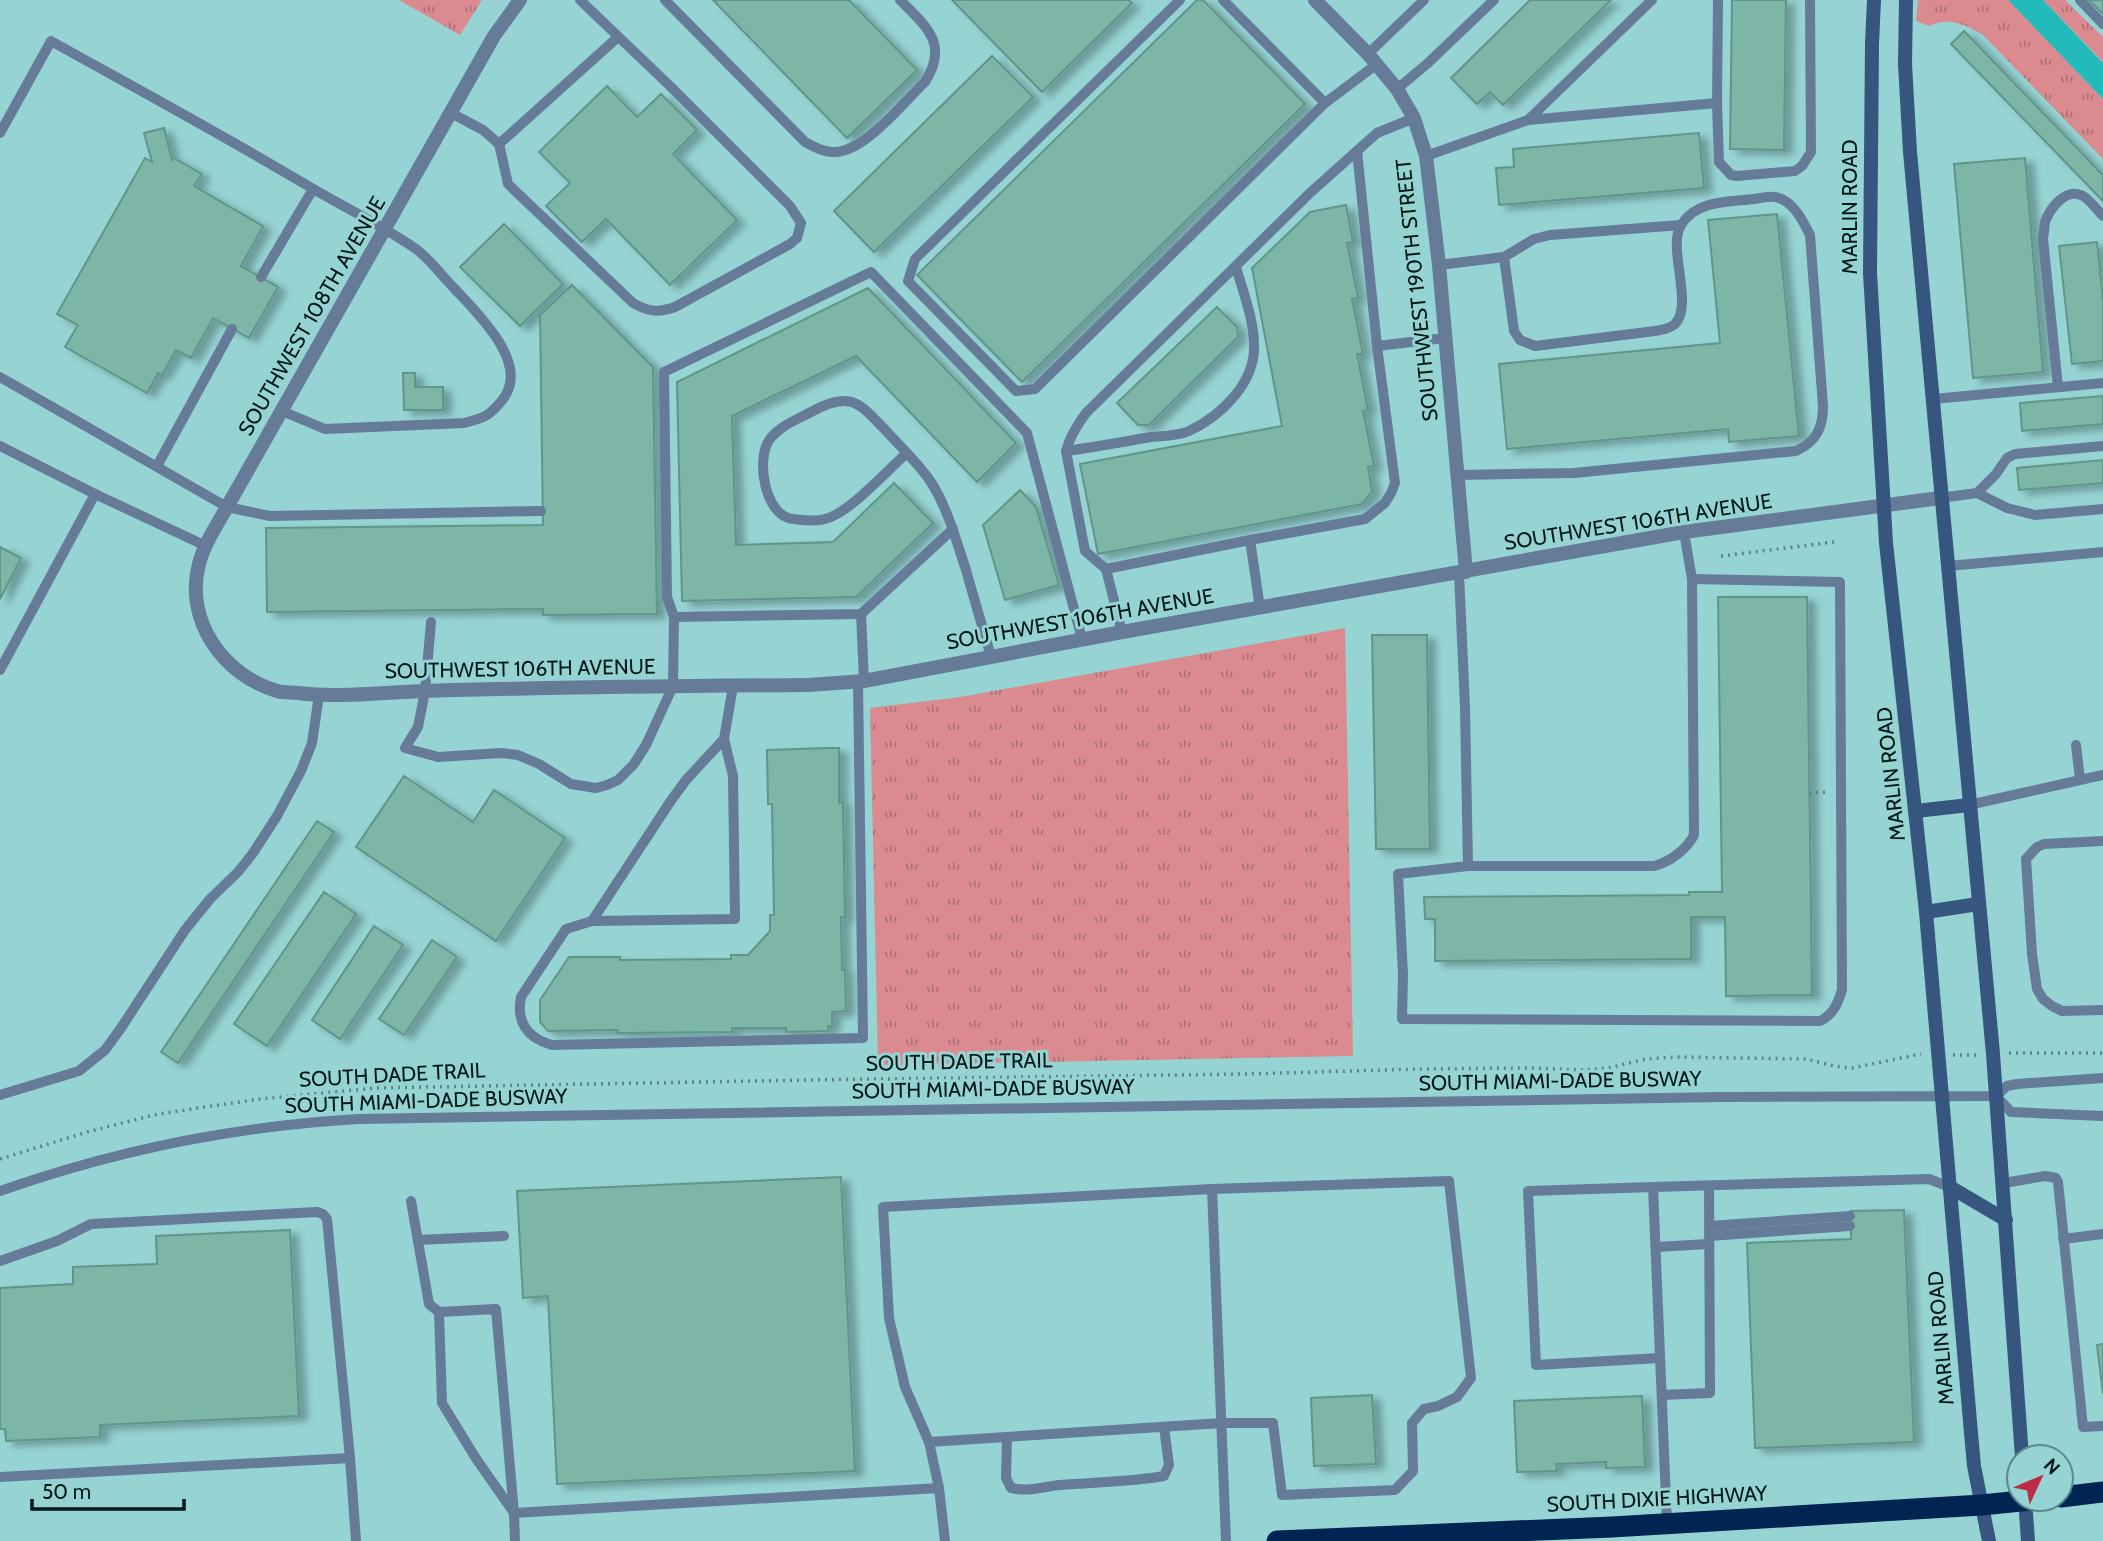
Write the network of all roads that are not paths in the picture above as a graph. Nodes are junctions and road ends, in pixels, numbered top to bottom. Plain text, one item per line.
1 (520, 0) edge
2 (580, 0) edge
3 (665, 0) edge
4 (900, 0) edge
5 (1180, 0) edge
6 (1223, 0) edge
7 (1315, 0) edge
8 (1424, 0) edge
9 (1494, 0) edge
10 (1652, 0) edge
11 (1718, 0) edge
12 (1810, 0) edge
13 (1874, 0) edge
14 (1906, 0) edge
15 (2080, 0) edge
16 (2103, 24) edge
17 (618, 37) junction
18 (1372, 59) junction
19 (1397, 89) junction
20 (1325, 103) junction
21 (1717, 103) junction
22 (451, 113) junction
23 (1413, 118) junction
24 (1528, 120) junction
25 (0, 133) edge
26 (499, 144) junction
27 (1356, 151) junction
28 (1426, 156) junction
29 (313, 189) junction
30 (2103, 216) edge
31 (1681, 225) junction
32 (385, 231) junction
33 (1504, 257) junction
34 (1439, 265) junction
35 (1236, 267) junction
36 (261, 277) dead end
37 (232, 329) dead end
38 (1445, 338) junction
39 (1377, 346) junction
40 (0, 377) edge
41 (2103, 383) edge
42 (2058, 387) junction
43 (1933, 399) junction
44 (282, 411) junction
45 (0, 446) edge
46 (2103, 446) edge
47 (1066, 451) junction
48 (906, 453) junction
49 (157, 466) junction
50 (1458, 475) junction
51 (95, 494) junction
52 (1977, 494) junction
53 (1940, 498) junction
54 (1883, 505) junction
55 (227, 507) junction
56 (2103, 509) edge
57 (541, 511) dead end
58 (953, 529) junction
59 (1684, 532) junction
60 (1250, 540) junction
61 (206, 546) junction
62 (2103, 552) edge
63 (1948, 566) junction
64 (1106, 569) junction
65 (1462, 573) junction
66 (1692, 579) junction
67 (1260, 608) junction
68 (861, 614) junction
69 (674, 617) junction
70 (431, 622) dead end
71 (1122, 632) junction
72 (1082, 639) junction
73 (991, 657) junction
74 (227, 662) joint
75 (0, 670) edge
76 (861, 681) junction
77 (733, 685) junction
78 (673, 686) junction
79 (425, 691) junction
80 (319, 695) junction
81 (724, 739) junction
82 (2076, 745) dead end
83 (2103, 775) edge
84 (2080, 779) junction
85 (1969, 805) junction
86 (1916, 811) junction
87 (2103, 841) edge
88 (1468, 866) junction
89 (1978, 904) junction
90 (1926, 912) junction
91 (592, 921) junction
92 (2103, 1010) edge
93 (2103, 1078) edge
94 (0, 1095) edge
95 (1943, 1096) junction
96 (1996, 1096) junction
97 (2103, 1116) edge
98 (2004, 1183) junction
99 (1709, 1186) junction
100 (1653, 1187) junction
101 (1950, 1187) junction
102 (1212, 1189) junction
103 (0, 1191) edge
104 (411, 1200) dead end
105 (2006, 1220) junction
106 (1850, 1221) dead end
107 (2103, 1234) edge
108 (1709, 1235) junction
109 (504, 1236) dead end
110 (2063, 1239) junction
111 (418, 1240) junction
112 (1656, 1247) junction
113 (0, 1261) edge
114 (439, 1312) junction
115 (1660, 1357) junction
116 (1662, 1395) junction
117 (1222, 1423) junction
118 (2103, 1426) edge
119 (1164, 1427) junction
120 (1007, 1437) junction
121 (929, 1442) junction
122 (2021, 1443) edge
123 (350, 1458) junction
124 (0, 1477) edge
125 (939, 1488) junction
126 (2103, 1492) edge
127 (2075, 1495) edge
128 (2005, 1503) edge
129 (1982, 1505) junction
130 (514, 1513) junction
131 (2029, 1513) edge
132 (1667, 1524) junction
133 (355, 1541) edge
134 (515, 1541) edge
135 (945, 1541) edge
136 (1226, 1541) edge
137 (1277, 1541) edge
138 (1989, 1541) edge
139 (2028, 1541) edge

1 - 22 street, SOUTHWEST 108TH AVENUE
2 - 17 lane
3 - 4 lane
5 - 20 lane
6 - 20 lane
7 - 18 street, SOUTHWEST 190TH STREET
8 - 18 lane
9 - 19 lane
10 - 24 lane
11 - 21 lane
12 - 21 lane
13 - 54 street, MARLIN ROAD
14 - 43 street
15 - 16 lane
17 - 26 lane
17 - 26 lane
18 - 19 street, SOUTHWEST 190TH STREET
18 - 20 lane
19 - 23 street, SOUTHWEST 190TH STREET
21 - 24 lane
22 - 26 lane
22 - 32 street, SOUTHWEST 108TH AVENUE
23 - 27 lane
23 - 28 street, SOUTHWEST 190TH STREET
24 - 28 lane
25 - 29 lane
27 - 35 lane
27 - 39 lane
28 - 34 street, SOUTHWEST 190TH STREET
29 - 32 lane
29 - 36 lane
30 - 42 lane
31 - 33 lane
31 - 33 lane
31 - 50 lane
32 - 44 street, SOUTHWEST 108TH AVENUE
32 - 44 lane
33 - 34 lane
34 - 38 street, SOUTHWEST 190TH STREET
35 - 47 lane
35 - 47 lane
37 - 49 lane
38 - 39 lane
38 - 50 street, SOUTHWEST 190TH STREET
39 - 60 lane
40 - 49 lane
41 - 42 lane
42 - 43 lane
43 - 53 street
44 - 55 street, SOUTHWEST 108TH AVENUE
45 - 51 lane
46 - 52 lane
47 - 64 lane
48 - 48 lane
48 - 58 lane
49 - 55 lane
50 - 65 street, SOUTHWEST 190TH STREET
51 - 61 lane
51 - 75 lane
52 - 53 lane
52 - 56 lane
53 - 54 street, SOUTHWEST 106TH AVENUE
53 - 63 street
54 - 59 street, SOUTHWEST 106TH AVENUE
54 - 86 street, MARLIN ROAD
55 - 57 lane
55 - 61 street, SOUTHWEST 108TH AVENUE
58 - 68 lane
58 - 73 lane
59 - 65 street, SOUTHWEST 106TH AVENUE
59 - 66 lane
60 - 64 lane
60 - 67 lane
61 - 74 street, SOUTHWEST 108TH AVENUE
62 - 63 lane
63 - 85 street
64 - 71 lane
65 - 67 street, SOUTHWEST 106TH AVENUE
65 - 88 lane
66 - 88 lane
66 - 88 lane
67 - 71 street, SOUTHWEST 106TH AVENUE
68 - 69 lane
68 - 76 lane
69 - 72 lane
69 - 78 lane
70 - 79 lane
71 - 72 street, SOUTHWEST 106TH AVENUE
72 - 73 street, SOUTHWEST 106TH AVENUE
73 - 76 street, SOUTHWEST 106TH AVENUE
74 - 80 street, SOUTHWEST 106TH AVENUE
76 - 77 street, SOUTHWEST 106TH AVENUE
76 - 91 lane
77 - 78 street, SOUTHWEST 106TH AVENUE
77 - 81 lane
78 - 79 street, SOUTHWEST 106TH AVENUE
78 - 79 lane
79 - 80 street, SOUTHWEST 106TH AVENUE
80 - 94 lane
81 - 91 lane
81 - 91 lane
82 - 84 lane
83 - 84 lane
84 - 85 lane
85 - 86 street
85 - 89 street
86 - 90 street, MARLIN ROAD
87 - 92 lane
89 - 90 street
89 - 96 street
90 - 95 street, MARLIN ROAD
93 - 96 lane, SOUTH MIAMI-DADE BUSWAY
95 - 96 lane, SOUTH MIAMI-DADE BUSWAY
95 - 101 street, MARLIN ROAD
95 - 103 lane, SOUTH MIAMI-DADE BUSWAY
96 - 97 lane
96 - 98 street
98 - 105 street
98 - 110 lane
99 - 100 lane
99 - 101 lane
99 - 108 lane
100 - 112 lane
100 - 115 lane
101 - 105 street
101 - 129 street, MARLIN ROAD
102 - 117 lane
102 - 117 lane
102 - 121 lane
104 - 111 lane
105 - 122 street
106 - 108 lane
107 - 110 lane
108 - 112 lane
108 - 116 lane
109 - 111 lane
110 - 118 lane
111 - 114 lane
112 - 115 lane
113 - 123 lane
114 - 130 lane
114 - 130 lane
115 - 116 lane
116 - 132 lane
117 - 119 lane
117 - 136 lane
119 - 120 lane
119 - 120 lane
120 - 121 lane
121 - 125 lane
123 - 124 lane
123 - 133 lane
125 - 130 lane
125 - 135 lane
126 - 127 highway
128 - 129 highway, SOUTH DIXIE HIGHWAY
129 - 132 highway, SOUTH DIXIE HIGHWAY
129 - 138 street, MARLIN ROAD
130 - 134 lane
131 - 139 street
132 - 137 highway, SOUTH DIXIE HIGHWAY

